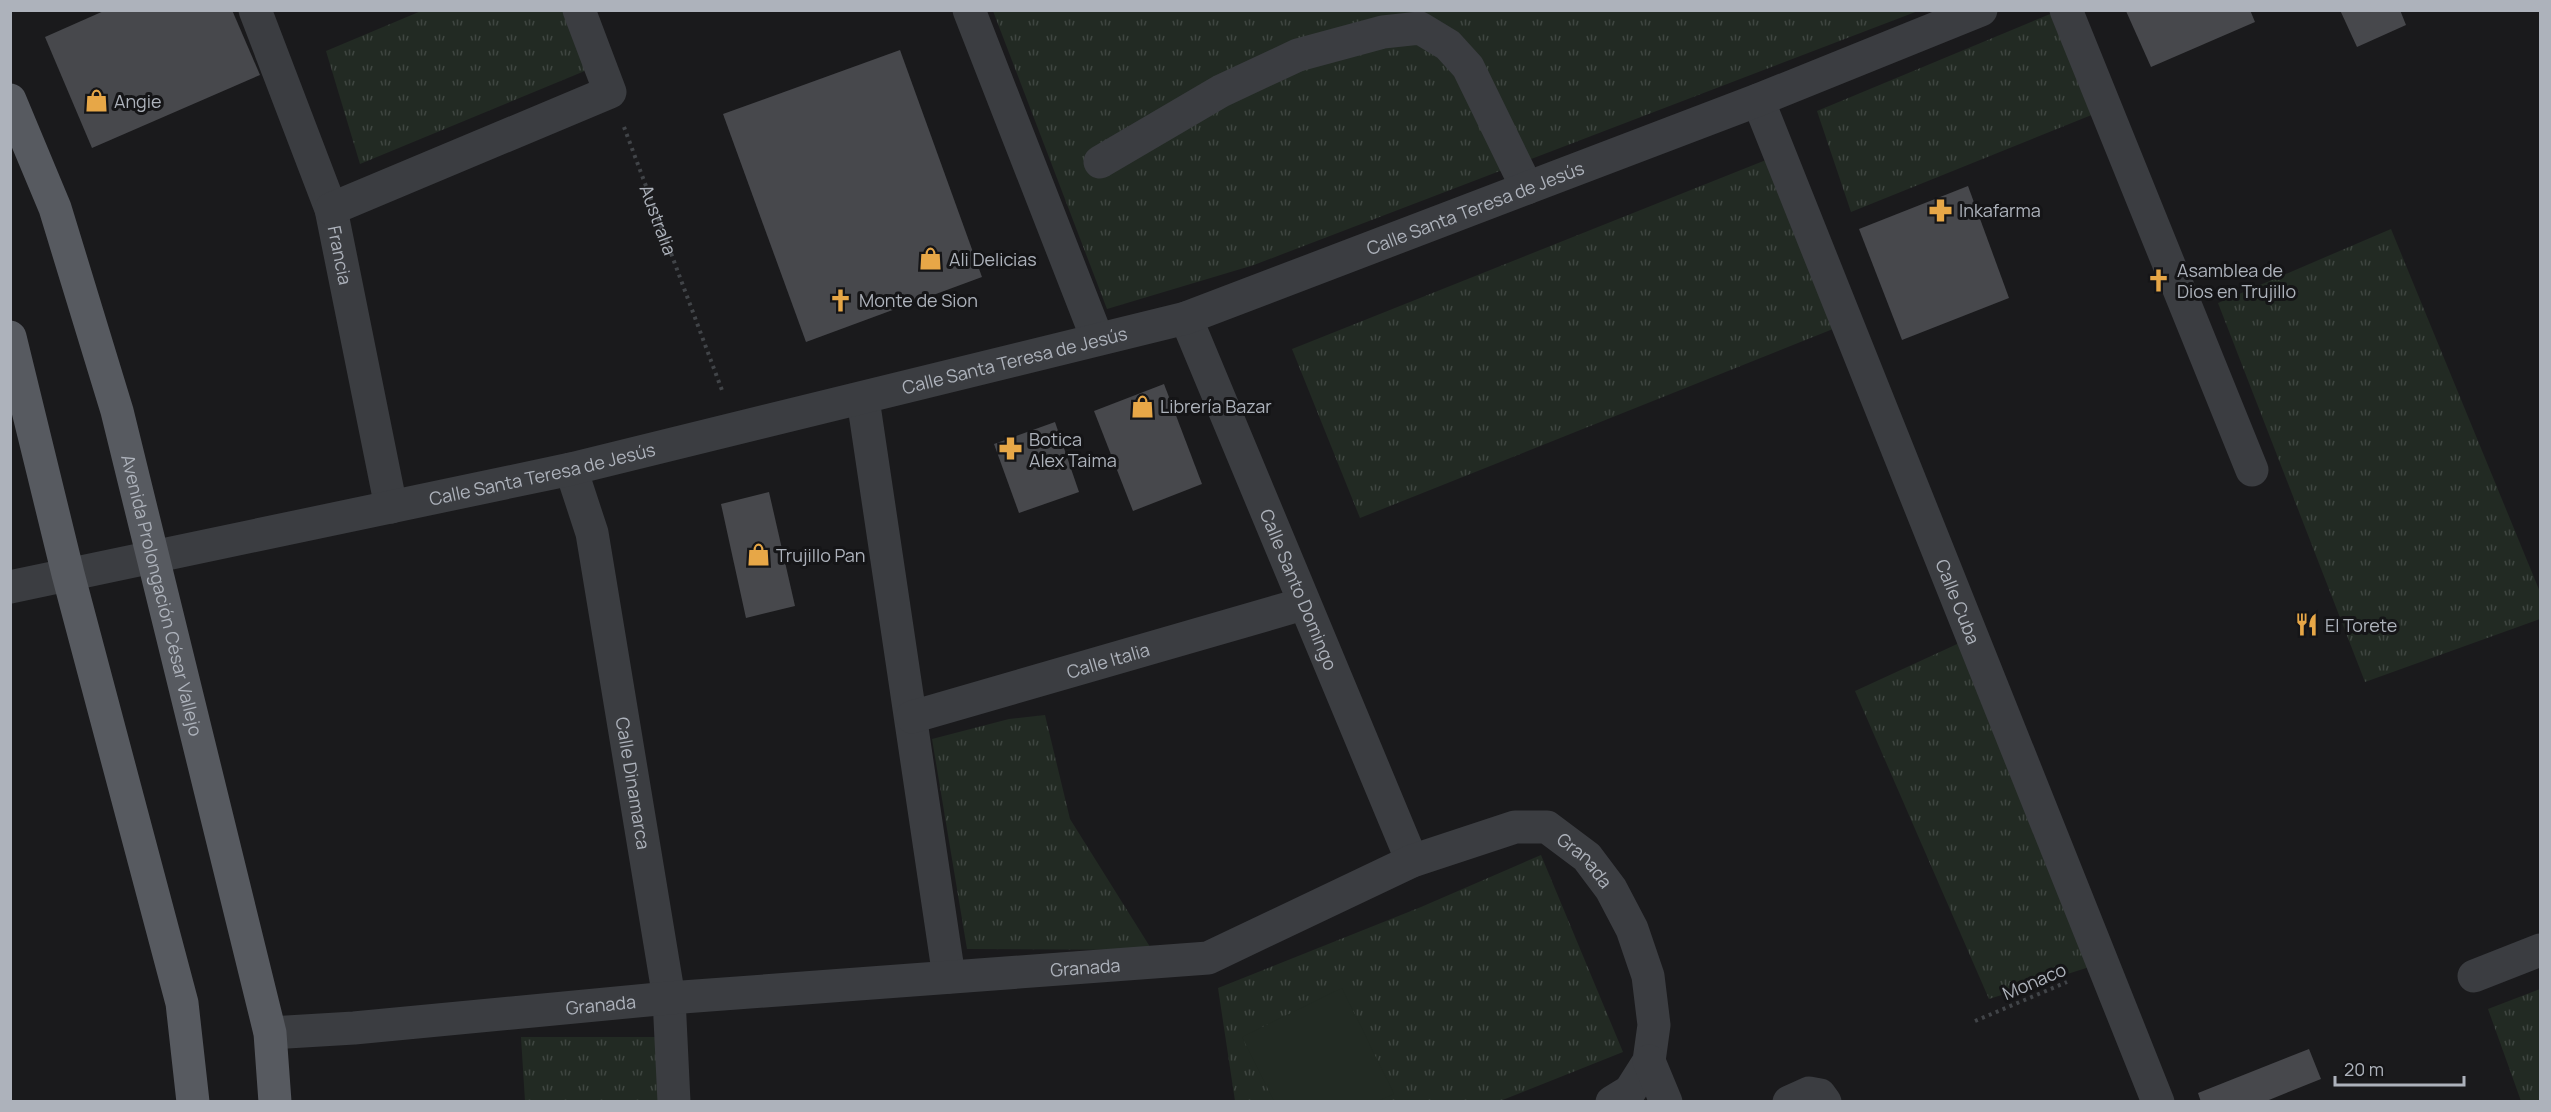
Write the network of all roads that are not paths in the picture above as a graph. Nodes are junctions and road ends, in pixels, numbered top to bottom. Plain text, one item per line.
1 (255, 10) edge
2 (579, 10) edge
3 (969, 10) edge
4 (1982, 10) edge
5 (2066, 10) edge
6 (10, 100) edge
7 (1758, 100) junction
8 (1100, 162) dead end
9 (1527, 188) junction
10 (331, 209) junction
11 (1186, 318) junction
12 (10, 337) edge
13 (1097, 338) junction
14 (863, 399) junction
15 (571, 469) junction
16 (2252, 470) dead end
17 (391, 507) junction
18 (154, 557) junction
19 (68, 574) junction
20 (10, 588) edge
21 (1303, 604) junction
22 (912, 717) junction
23 (1412, 861) junction
24 (2541, 950) edge
25 (2474, 976) dead end
26 (949, 977) junction
27 (669, 998) junction
28 (270, 1033) junction
29 (1649, 1061) junction
30 (1823, 1098) edge
31 (193, 1101) edge
32 (275, 1101) edge
33 (674, 1101) edge
34 (1612, 1101) edge
35 (1666, 1101) edge
36 (1789, 1101) edge
37 (2158, 1101) edge

1 - 10 street, Francia
2 - 10 street
3 - 13 street
4 - 7 street, Calle Santa Teresa de Jesús
5 - 16 street
6 - 18 main road, Avenida Prolongación César Vallejo
7 - 9 street, Calle Santa Teresa de Jesús
7 - 37 street, Calle Cuba
8 - 9 street
9 - 11 street, Calle Santa Teresa de Jesús
10 - 17 street, Francia
11 - 13 street, Calle Santa Teresa de Jesús
11 - 21 street, Calle Santo Domingo
12 - 19 main road
13 - 14 street, Calle Santa Teresa de Jesús
14 - 15 street, Calle Santa Teresa de Jesús
14 - 22 street
15 - 17 street, Calle Santa Teresa de Jesús
15 - 27 street, Calle Dinamarca
17 - 18 street, Calle Santa Teresa de Jesús
18 - 19 street, Calle Santa Teresa de Jesús
18 - 28 main road, Avenida Prolongación César Vallejo
19 - 20 street, Calle Santa Teresa de Jesús
19 - 31 main road
21 - 22 street, Calle Italia
21 - 23 street, Calle Santo Domingo
22 - 26 street
23 - 26 street, Granada
23 - 29 street, Granada
24 - 25 street
26 - 27 street, Granada
27 - 28 street, Granada
27 - 33 street, Calle Dinamarca
28 - 32 main road, Avenida Prolongación César Vallejo
29 - 34 street, Granada
29 - 35 street
30 - 36 street

